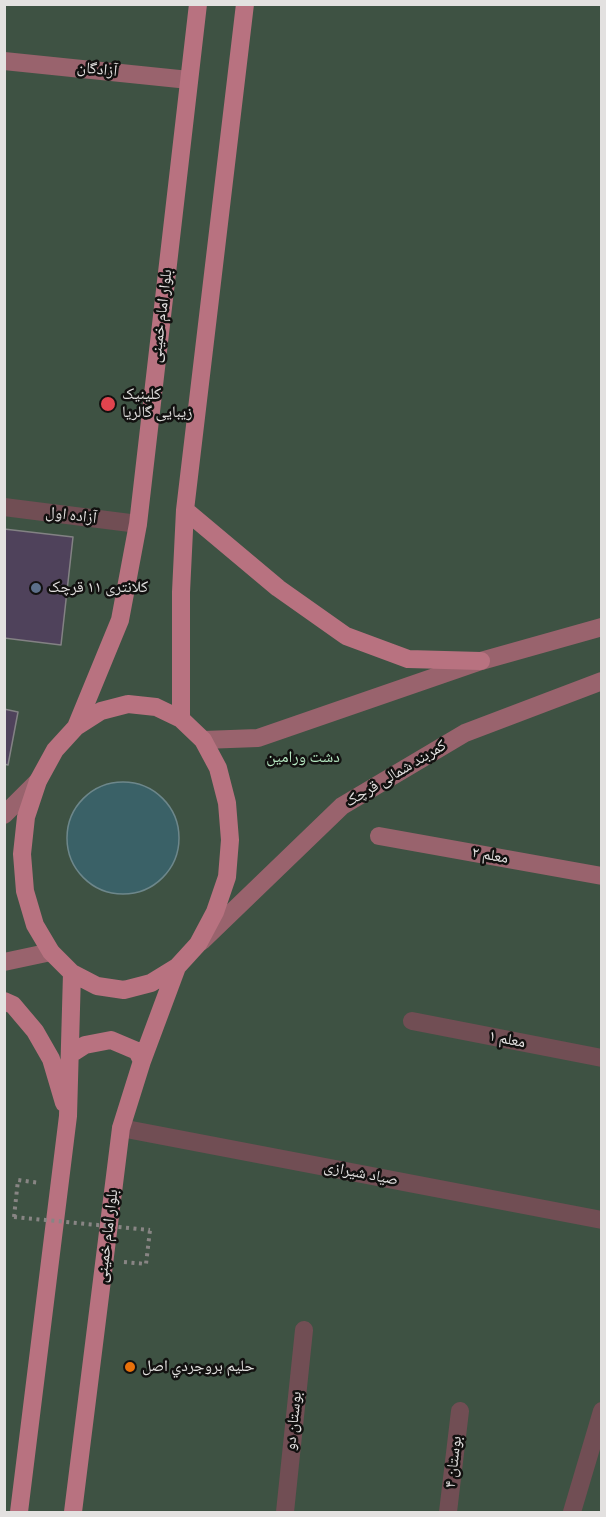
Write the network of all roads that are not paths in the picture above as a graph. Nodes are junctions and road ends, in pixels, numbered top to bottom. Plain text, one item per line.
1 (198, 4) edge
2 (244, 4) edge
3 (4, 61) edge
4 (189, 80) junction
5 (4, 507) edge
6 (185, 510) junction
7 (138, 524) junction
8 (602, 627) edge
9 (481, 661) junction
10 (602, 681) edge
11 (181, 718) junction
12 (76, 727) junction
13 (203, 740) junction
14 (38, 782) junction
15 (4, 815) edge
16 (379, 836) dead end
17 (602, 876) edge
18 (198, 944) junction
19 (51, 952) junction
20 (4, 962) edge
21 (177, 967) junction
22 (72, 973) junction
23 (4, 1001) edge
24 (412, 1021) dead end
25 (71, 1054) junction
26 (602, 1058) edge
27 (142, 1061) junction
28 (68, 1116) junction
29 (121, 1128) junction
30 (602, 1220) edge
31 (304, 1330) dead end
32 (460, 1411) dead end
33 (602, 1411) edge
34 (19, 1512) edge
35 (73, 1512) edge
36 (285, 1512) edge
37 (448, 1512) edge
38 (572, 1512) edge

1 - 4 main road, بلوار امام خمینی
2 - 6 main road
3 - 4 main road, آزادگان
4 - 7 main road, بلوار امام خمینی
5 - 7 street, آزاده اول
6 - 9 main road
6 - 11 main road
7 - 12 main road, بلوار امام خمینی
8 - 9 main road
9 - 13 main road
10 - 18 main road, کمربند شمالی قرچک
11 - 12 main road
11 - 13 main road
12 - 14 main road
13 - 18 main road
14 - 15 main road
14 - 19 main road
16 - 17 main road, معلم ۲
18 - 21 main road
19 - 20 main road
19 - 22 main road
21 - 22 main road
21 - 27 main road, بلوار امام خمینی
22 - 25 main road
23 - 28 main road
24 - 26 street, معلم ۱
25 - 27 main road
25 - 28 main road
27 - 29 main road, بلوار امام خمینی
28 - 34 main road
29 - 30 street, صیاد شیرازی
29 - 35 main road, بلوار امام خمینی
31 - 36 street, بوستان دو
32 - 37 street, بوستان ۴
33 - 38 street

